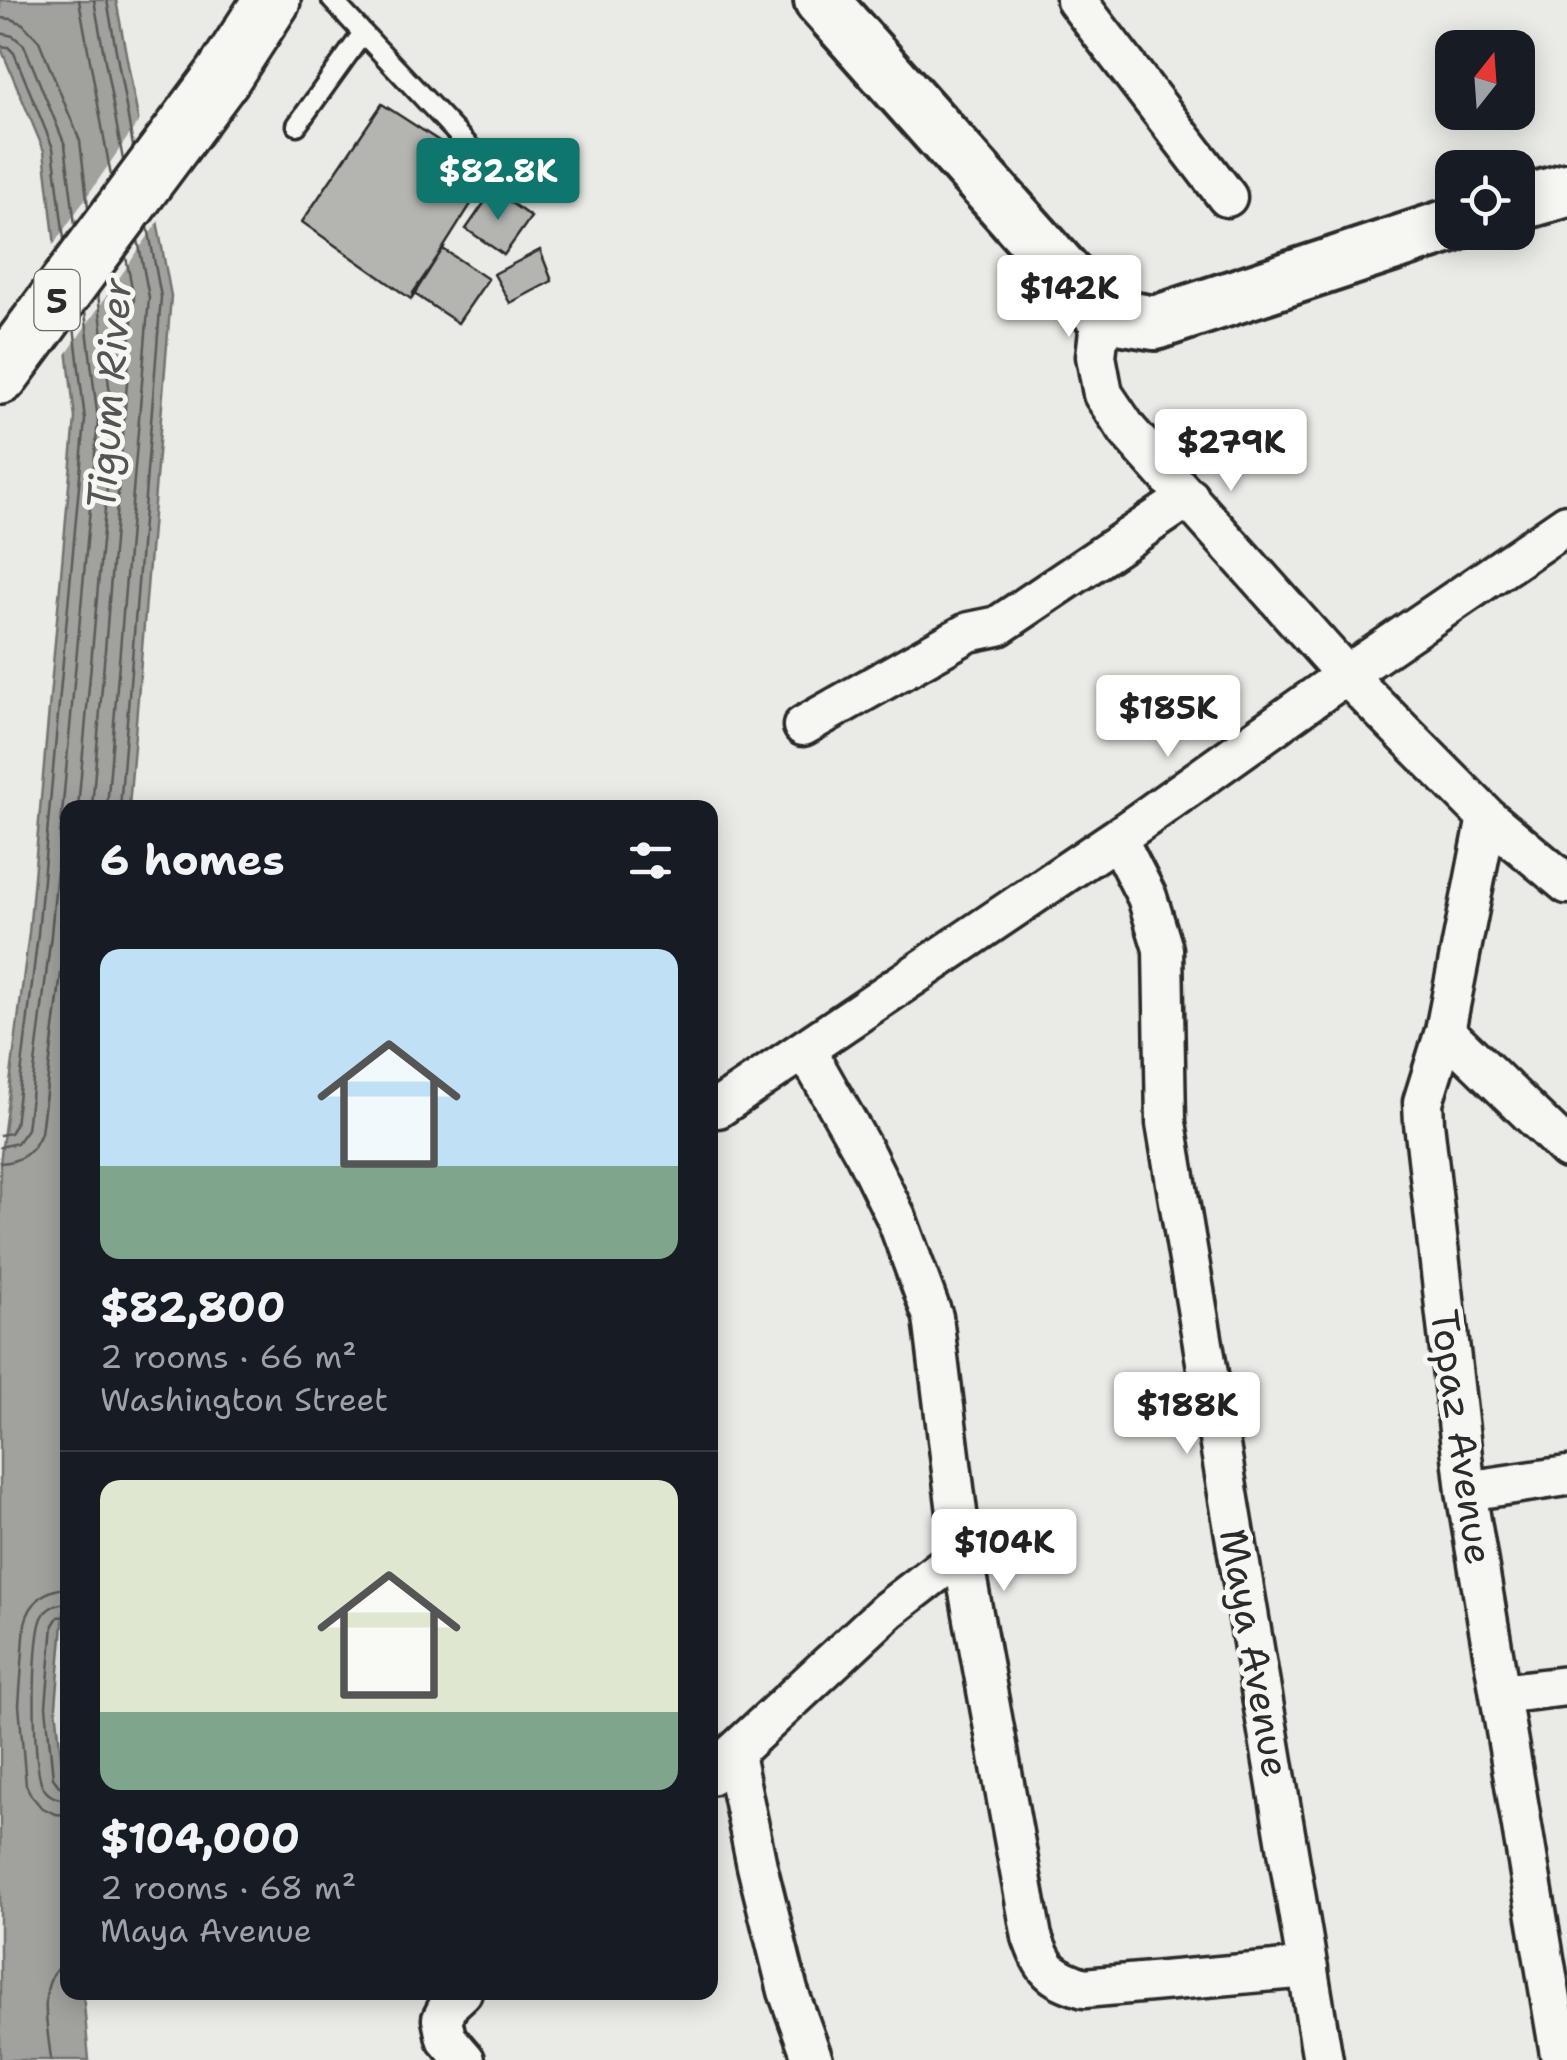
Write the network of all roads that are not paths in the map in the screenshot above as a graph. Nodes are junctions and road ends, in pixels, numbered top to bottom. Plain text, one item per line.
1 (272, 0) edge
2 (332, 0) edge
3 (1076, 0) edge
4 (839, 7) edge
5 (363, 33) junction
6 (296, 126) dead end
7 (478, 156) dead end
8 (1567, 190) edge
9 (1228, 198) dead end
10 (1535, 199) edge
11 (1435, 231) edge
12 (1101, 314) junction
13 (0, 376) edge
14 (1189, 497) junction
15 (1567, 524) edge
16 (1346, 675) junction
17 (804, 726) dead end
18 (1488, 817) junction
19 (1117, 838) junction
20 (1567, 884) edge
21 (1445, 1031) junction
22 (806, 1050) junction
23 (718, 1108) dead end
24 (1567, 1149) edge
25 (1567, 1476) edge
26 (1466, 1491) junction
27 (962, 1553) junction
28 (1567, 1686) edge
29 (1500, 1694) junction
30 (722, 1764) edge
31 (1308, 1968) junction
32 (454, 2000) edge
33 (465, 2060) edge
34 (813, 2060) edge
35 (1323, 2060) edge
36 (1561, 2060) edge

1 - 13 main road, 5
2 - 5 lane
3 - 9 street
4 - 12 main road
5 - 6 lane
5 - 7 lane
8 - 10 main road
11 - 12 main road
12 - 14 street
14 - 16 street
14 - 17 street
15 - 16 street
16 - 18 street
16 - 19 street
18 - 20 street
18 - 21 street, Topaz Avenue
19 - 22 street
19 - 31 street, Maya Avenue
21 - 24 street
21 - 26 street, Topaz Avenue
22 - 23 street
22 - 27 street
25 - 26 street
26 - 29 street, Topaz Avenue
27 - 30 street
27 - 31 street
28 - 29 street
29 - 36 street, Topaz Avenue
30 - 34 street
31 - 35 street, Maya Avenue
32 - 33 street

